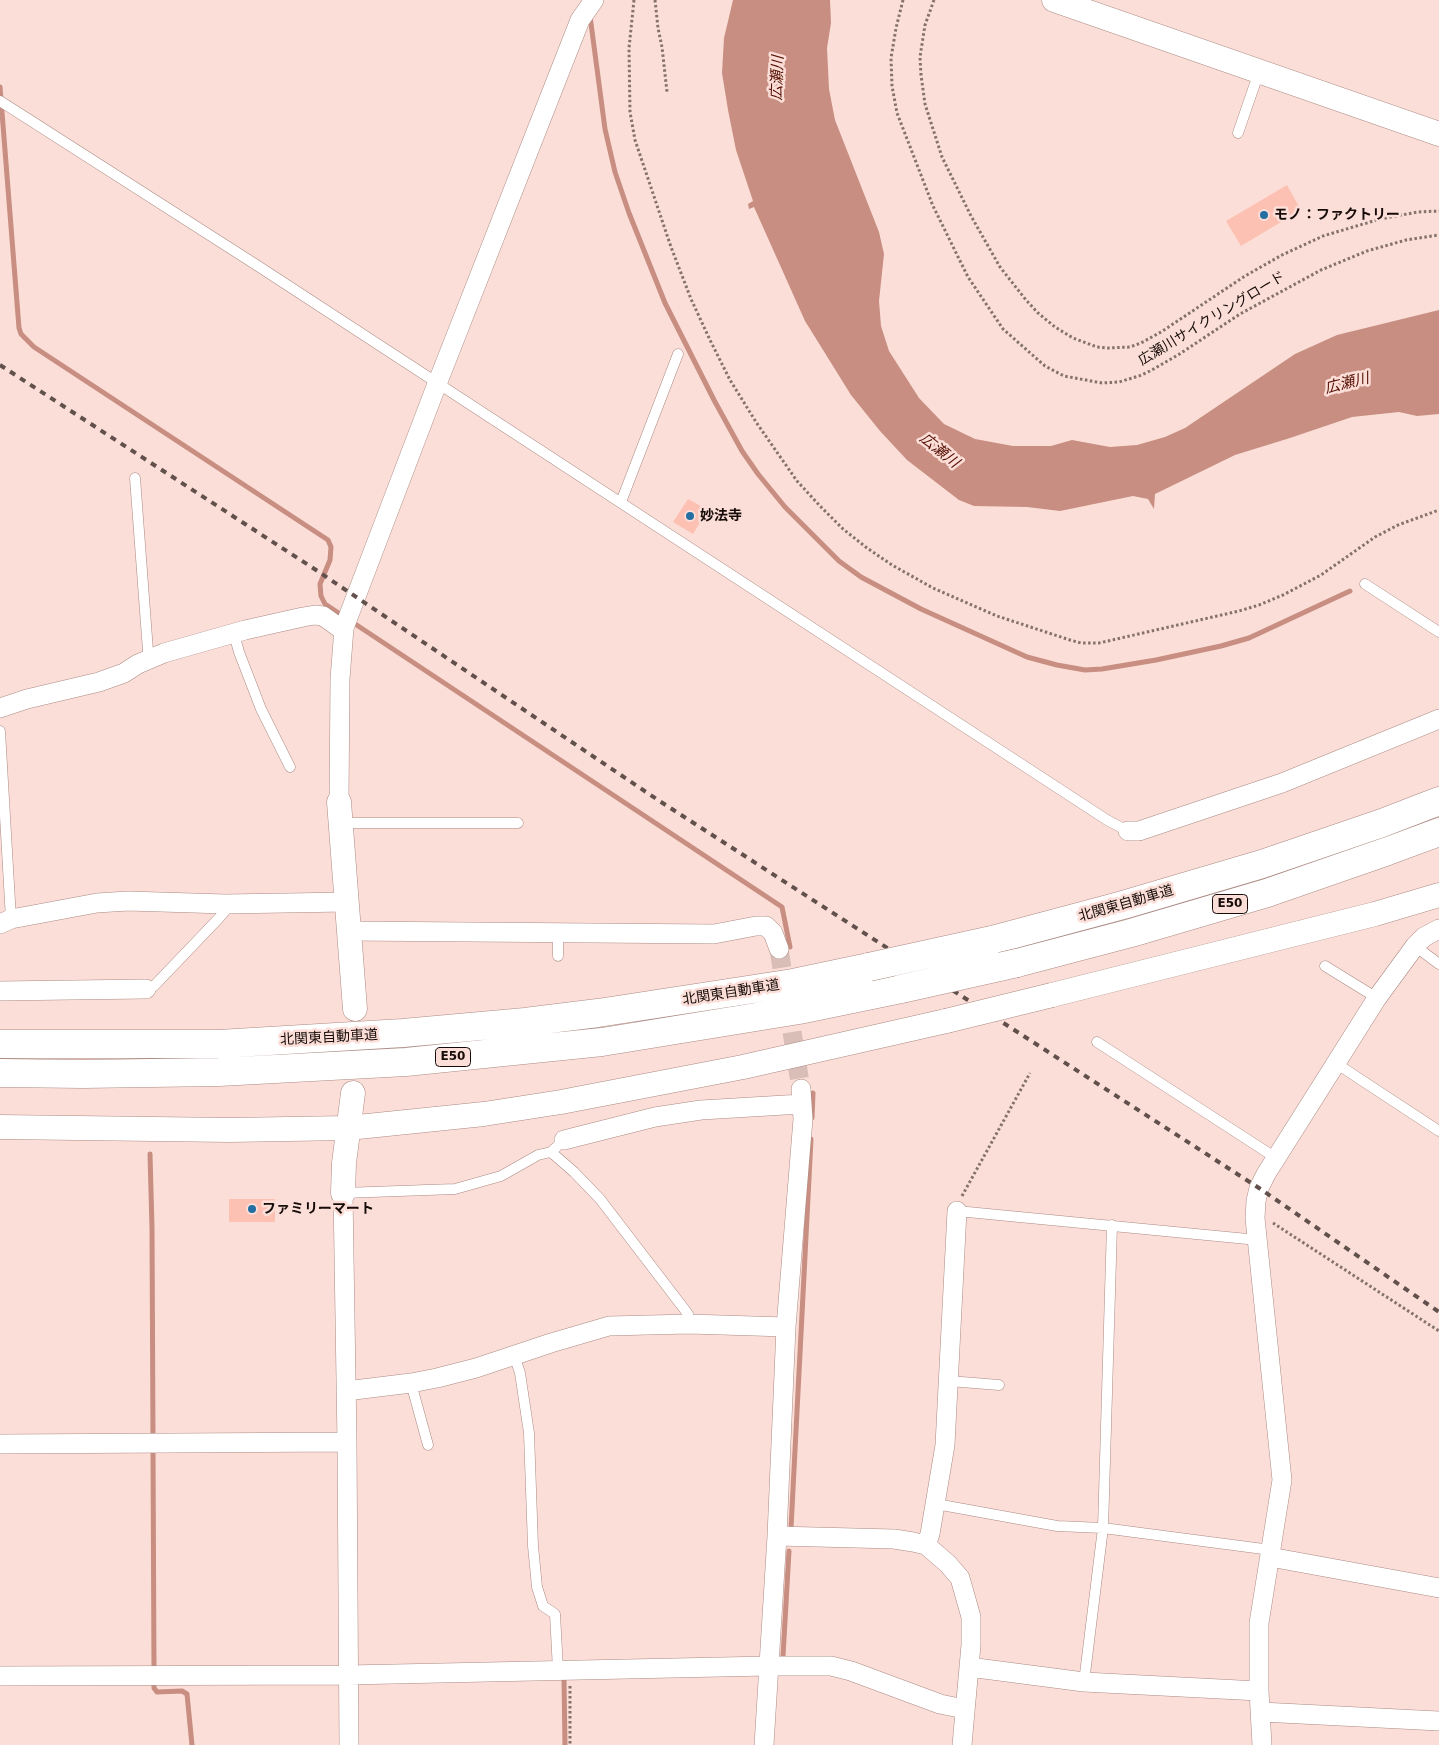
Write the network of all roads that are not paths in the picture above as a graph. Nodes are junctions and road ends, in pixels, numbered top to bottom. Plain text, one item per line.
1 (594, 0) edge
2 (1054, 0) edge
3 (1260, 71) junction
4 (0, 102) edge
5 (1238, 133) dead end
6 (1439, 134) edge
7 (678, 354) dead end
8 (437, 384) junction
9 (135, 478) dead end
10 (621, 502) junction
11 (1365, 584) dead end
12 (344, 631) junction
13 (1439, 632) edge
14 (234, 634) junction
15 (152, 658) junction
16 (0, 708) edge
17 (1439, 719) edge
18 (0, 731) edge
19 (290, 766) dead end
20 (1439, 786) edge
21 (1439, 801) edge
22 (340, 812) junction
23 (518, 823) dead end
24 (1128, 831) joint
25 (1439, 832) edge
26 (1262, 864) junction
27 (1439, 895) edge
28 (347, 902) junction
29 (225, 904) junction
30 (6, 922) edge
31 (1439, 930) edge
32 (349, 931) junction
33 (558, 934) junction
34 (1415, 946) junction
35 (779, 949) tunnel mouth
36 (558, 956) dead end
37 (1439, 964) edge
38 (1325, 966) dead end
39 (146, 989) joint
40 (0, 990) edge
41 (1377, 998) junction
42 (355, 1009) dead end
43 (1098, 1042) dead end
44 (0, 1044) edge
45 (1337, 1064) junction
46 (0, 1073) edge
47 (353, 1092) dead end
48 (0, 1127) edge
49 (348, 1128) junction
50 (1439, 1131) edge
51 (558, 1146) junction
52 (1276, 1158) junction
53 (343, 1193) junction
54 (957, 1211) joint
55 (1112, 1225) junction
56 (1258, 1240) junction
57 (689, 1324) junction
58 (786, 1327) junction
59 (514, 1355) junction
60 (949, 1380) junction
61 (410, 1383) junction
62 (999, 1385) dead end
63 (346, 1391) junction
64 (347, 1442) junction
65 (0, 1444) edge
66 (428, 1445) dead end
67 (936, 1504) junction
68 (1103, 1528) junction
69 (776, 1536) junction
70 (926, 1545) junction
71 (1271, 1554) junction
72 (1439, 1588) edge
73 (768, 1666) junction
74 (969, 1667) junction
75 (564, 1670) junction
76 (348, 1675) junction
77 (0, 1676) edge
78 (1084, 1682) junction
79 (1259, 1691) junction
80 (964, 1709) junction
81 (1261, 1712) junction
82 (1439, 1721) edge
83 (349, 1745) edge
84 (764, 1745) edge
85 (962, 1745) edge
86 (1262, 1745) edge

1 - 8 street
2 - 3 street
3 - 5 lane
3 - 6 street
4 - 8 lane
7 - 10 lane
8 - 10 lane
8 - 12 street
9 - 15 lane
10 - 24 lane
11 - 13 lane
12 - 14 street
12 - 22 street
14 - 15 street
14 - 19 lane
15 - 16 street
17 - 24 street
18 - 30 lane
20 - 26 highway
21 - 26 highway, 北関東自動車道 / E50
22 - 23 lane
22 - 28 street
25 - 46 highway, 北関東自動車道 / E50, bridge
26 - 44 highway, 北関東自動車道 / E50, bridge
27 - 49 street, bridge
28 - 29 street
28 - 32 street
29 - 30 street
29 - 39 lane
31 - 34 street
32 - 33 street
32 - 42 street
33 - 35 street
33 - 36 lane
34 - 37 lane
34 - 41 street
38 - 41 lane
39 - 40 street
41 - 45 street
43 - 52 lane
45 - 50 lane
45 - 52 street
47 - 49 street
48 - 49 street
49 - 53 street
51 - 53 lane
51 - 57 lane
51 - 58 street
52 - 56 street
53 - 63 street
54 - 55 lane
54 - 60 street
55 - 56 lane
55 - 68 lane
56 - 71 street
57 - 58 street
57 - 59 street
58 - 69 street
59 - 61 street
59 - 75 lane
60 - 62 lane
60 - 67 street
61 - 63 street
61 - 66 lane
63 - 64 street
64 - 65 street
64 - 76 street
67 - 68 lane
67 - 70 street
68 - 71 lane
68 - 78 lane
69 - 70 street
69 - 73 street
70 - 74 street
71 - 72 street
71 - 79 street
73 - 75 street
73 - 80 street
73 - 84 street
74 - 78 street
74 - 80 street
75 - 76 street
76 - 77 street
76 - 83 street
78 - 79 street
79 - 81 street
80 - 85 street
81 - 82 street
81 - 86 street

